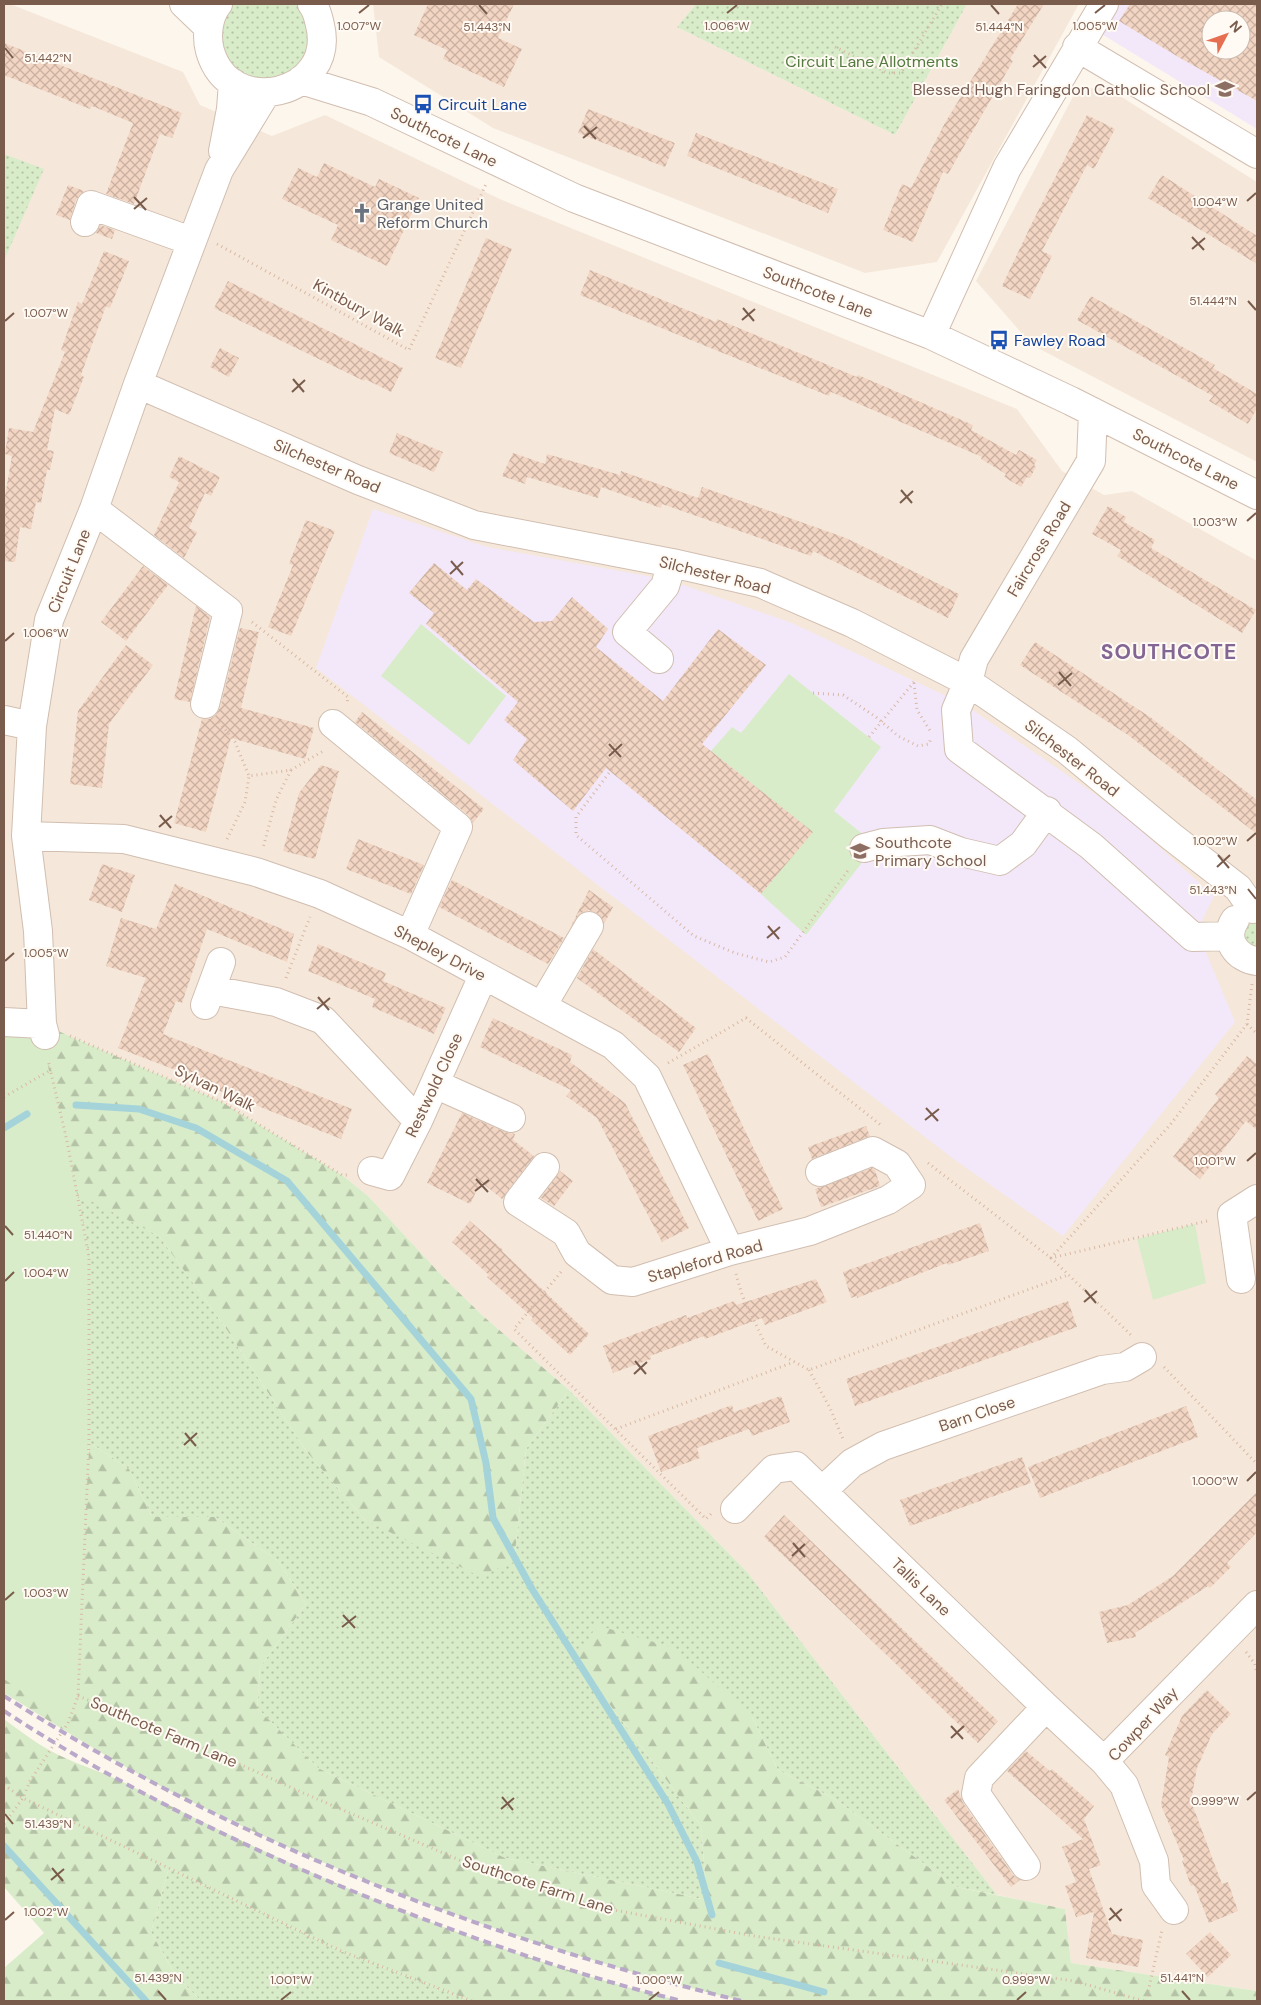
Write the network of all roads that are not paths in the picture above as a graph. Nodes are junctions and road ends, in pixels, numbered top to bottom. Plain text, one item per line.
1 (184, 4) edge
2 (1104, 4) edge
3 (316, 6) edge
4 (213, 15) edge
5 (1077, 47) junction
6 (319, 56) junction
7 (302, 80) junction
8 (233, 83) junction
9 (266, 93) junction
10 (372, 102) junction
11 (1257, 154) edge
12 (219, 170) junction
13 (85, 222) dead end
14 (193, 237) junction
15 (931, 335) junction
16 (138, 384) junction
17 (1093, 412) junction
18 (1257, 495) edge
19 (94, 509) junction
20 (672, 563) junction
21 (660, 659) dead end
22 (968, 682) junction
23 (204, 704) road end
24 (4, 720) edge
25 (32, 726) junction
26 (338, 728) road end
27 (1047, 811) junction
28 (26, 836) junction
29 (864, 848) road end
30 (1255, 909) edge
31 (589, 926) dead end
32 (410, 935) junction
33 (1230, 936) junction
34 (1256, 961) edge
35 (221, 962) dead end
36 (483, 976) junction
37 (542, 1006) junction
38 (4, 1022) edge
39 (435, 1084) junction
40 (511, 1118) dead end
41 (418, 1121) junction
42 (545, 1167) dead end
43 (372, 1171) road end
44 (820, 1172) dead end
45 (1257, 1199) edge
46 (730, 1251) junction
47 (1241, 1279) dead end
48 (1151, 1360) road end
49 (822, 1491) junction
50 (735, 1509) road end
51 (1257, 1605) edge
52 (1046, 1707) junction
53 (1104, 1761) junction
54 (1026, 1866) dead end
55 (1174, 1910) road end

1 - 4 street
2 - 5 street
3 - 6 street
4 - 8 street
5 - 11 street
5 - 15 street
6 - 7 street
6 - 10 street, Southcote Lane
7 - 9 street
7 - 10 street, Southcote Lane
8 - 9 street
8 - 12 street, Circuit Lane
9 - 12 street, Circuit Lane
10 - 15 street, Southcote Lane
12 - 14 street, Circuit Lane
13 - 14 street
14 - 16 street, Circuit Lane
15 - 17 street, Southcote Lane
16 - 19 street, Circuit Lane
16 - 20 street, Silchester Road
17 - 18 street, Southcote Lane
17 - 22 street, Faircross Road
19 - 23 street
19 - 25 street, Circuit Lane
20 - 21 street
20 - 22 street, Silchester Road
22 - 27 street, Faircross Road
22 - 30 street, Silchester Road
24 - 25 street
25 - 28 street, Circuit Lane
26 - 32 street
27 - 29 street
27 - 33 street
28 - 32 street, Shepley Drive
28 - 38 street, Circuit Lane
30 - 33 street, Silchester Road
31 - 37 street
32 - 36 street, Shepley Drive
33 - 34 street
35 - 41 street
36 - 37 street, Shepley Drive
36 - 39 street, Restwold Close
37 - 46 street, Shepley Drive
39 - 40 street
39 - 41 street, Restwold Close
41 - 43 street, Restwold Close
42 - 46 street, Stapleford Road
44 - 46 street, Stapleford Road
45 - 47 street
48 - 49 street, Barn Close
49 - 50 street, Tallis Lane
49 - 52 street, Tallis Lane
51 - 53 street, Cowper Way
52 - 53 street, Tallis Lane
52 - 54 street
53 - 55 street, Cowper Way

